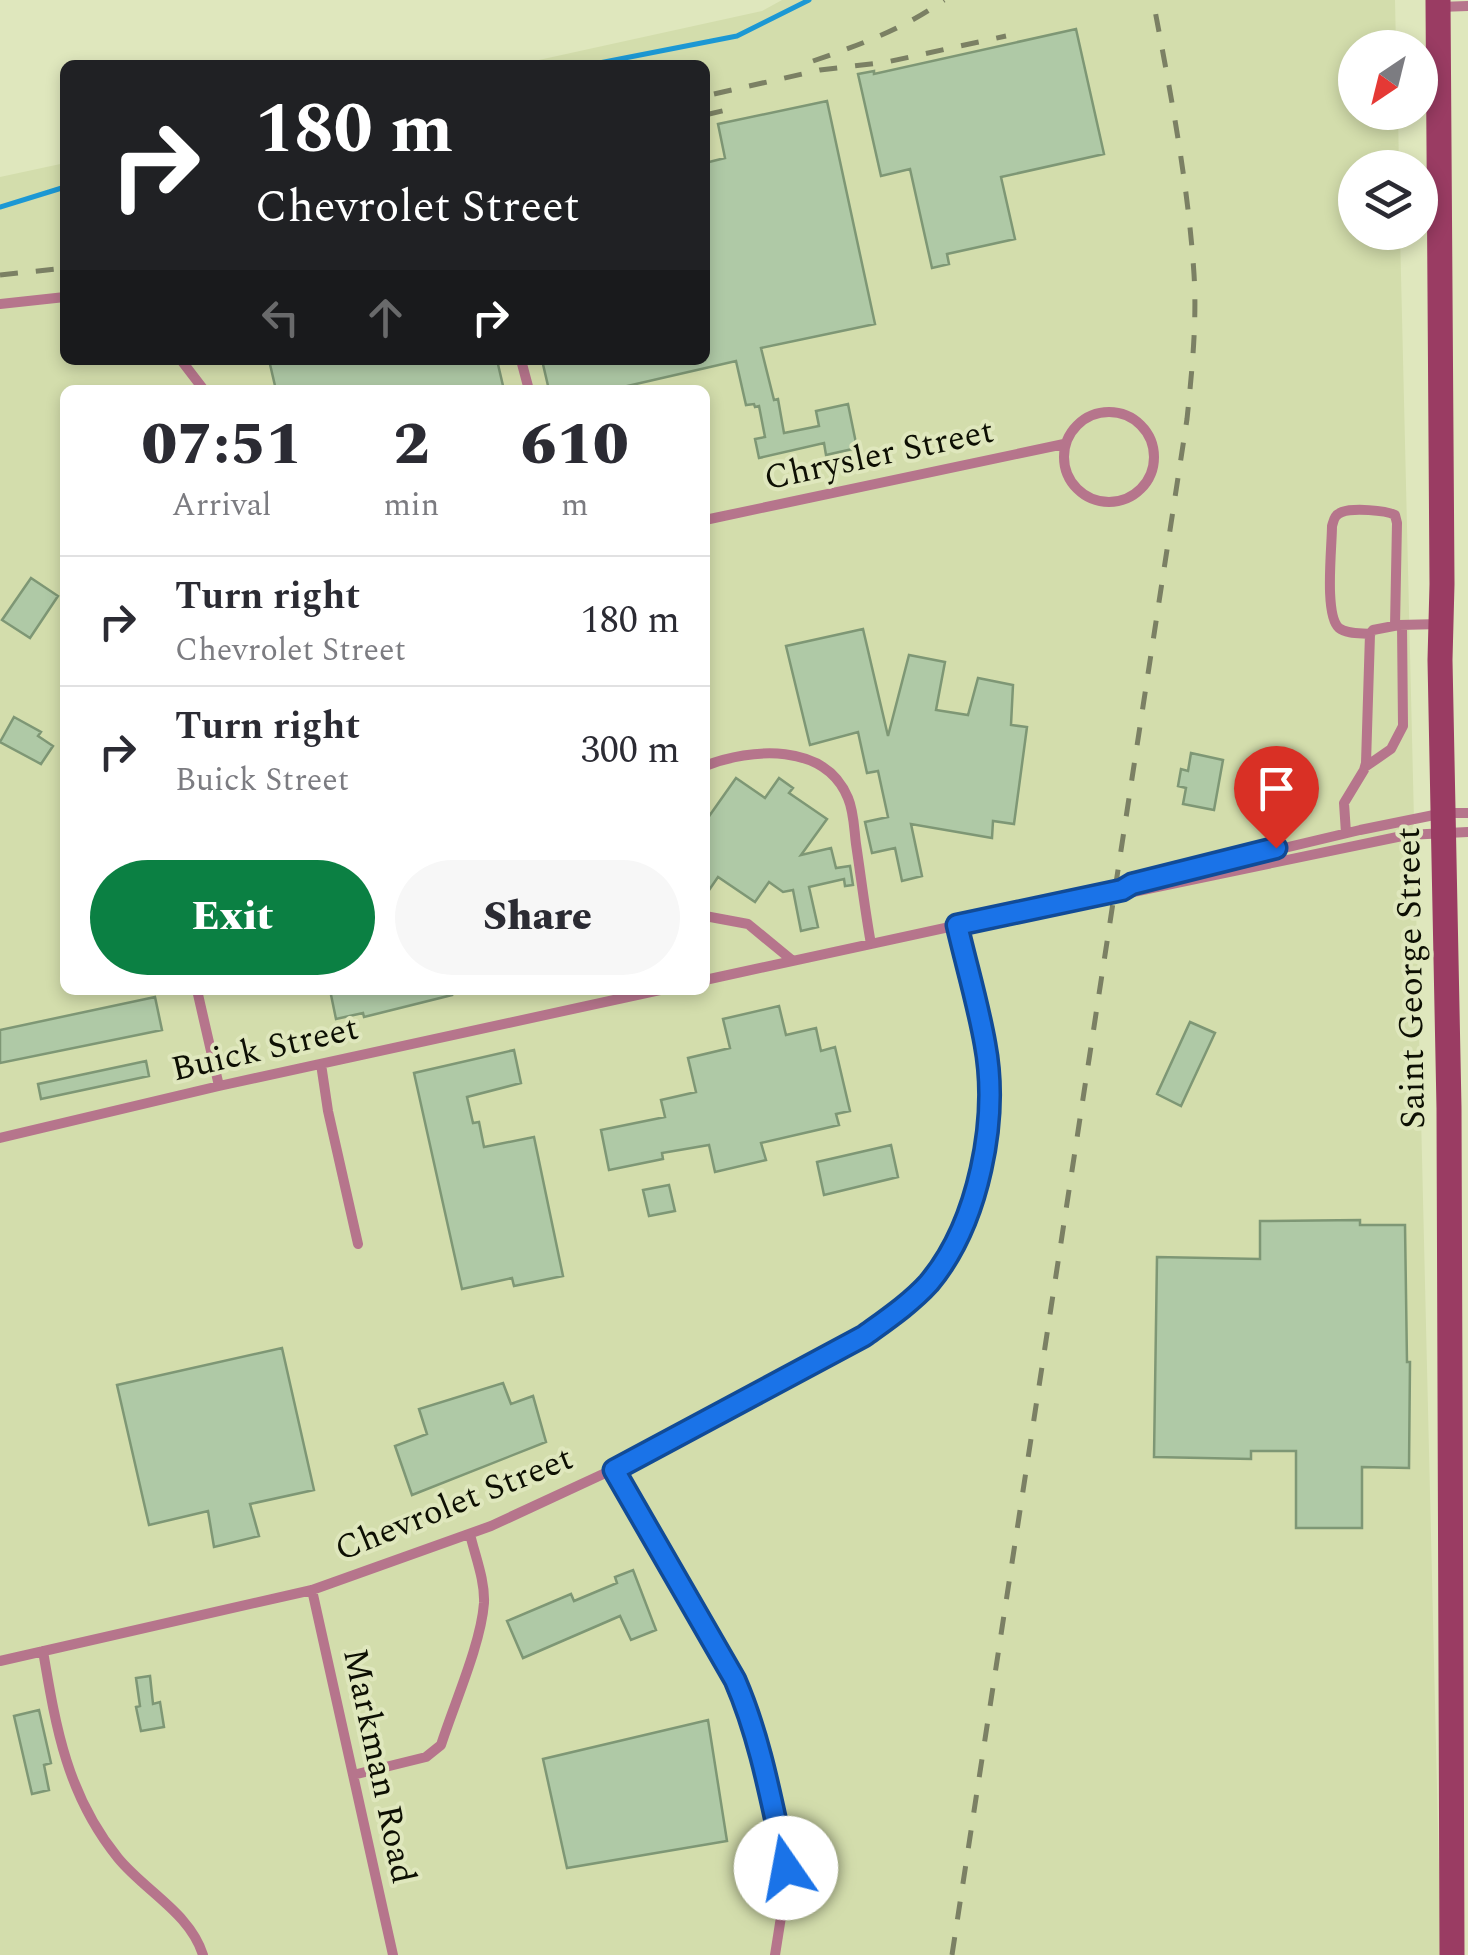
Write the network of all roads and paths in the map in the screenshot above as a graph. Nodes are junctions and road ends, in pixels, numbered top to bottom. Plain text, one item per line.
1 (1438, 3) edge
2 (1468, 6) edge
3 (60, 298) edge
4 (0, 304) edge
5 (184, 365) edge
6 (200, 385) edge
7 (1064, 444) junction
8 (710, 519) edge
9 (1441, 624) junction
10 (1398, 626) junction
11 (1370, 634) junction
12 (710, 765) edge
13 (1365, 766) junction
14 (1456, 823) edge
15 (1346, 833) junction
16 (1122, 890) junction
17 (710, 917) edge
18 (957, 925) junction
19 (871, 944) junction
20 (793, 961) junction
21 (710, 979) edge
22 (198, 995) edge
23 (637, 995) edge
24 (321, 1064) junction
25 (219, 1086) junction
26 (0, 1138) edge
27 (358, 1244) dead end
28 (614, 1470) junction
29 (470, 1534) junction
30 (312, 1590) junction
31 (43, 1651) junction
32 (0, 1660) edge
33 (353, 1775) junction
34 (202, 1955) edge
35 (393, 1955) edge
36 (775, 1955) edge
37 (1452, 1955) edge

1 - 2 lane
1 - 9 main road, Saint George Street
3 - 4 lane
5 - 6 lane
7 - 7 lane, Chrysler Street
7 - 8 lane, Chrysler Street
9 - 10 lane
9 - 14 main road, Saint George Street
10 - 11 lane
10 - 11 lane
10 - 13 lane
11 - 13 lane
12 - 19 lane
13 - 15 lane
14 - 15 lane
14 - 16 lane
14 - 37 main road, Saint George Street
15 - 16 lane
16 - 18 lane
17 - 20 lane
18 - 19 lane
18 - 28 lane, Chevrolet Street
19 - 20 lane
20 - 21 lane
22 - 25 lane
23 - 24 lane, Buick Street
24 - 25 lane, Buick Street
24 - 27 lane
25 - 26 lane, Buick Street
28 - 29 lane, Chevrolet Street
28 - 36 lane
29 - 30 lane, Chevrolet Street
29 - 33 lane
30 - 31 lane, Chevrolet Street
30 - 33 lane, Markman Road
31 - 32 lane, Chevrolet Street
31 - 34 lane
33 - 35 lane, Markman Road

